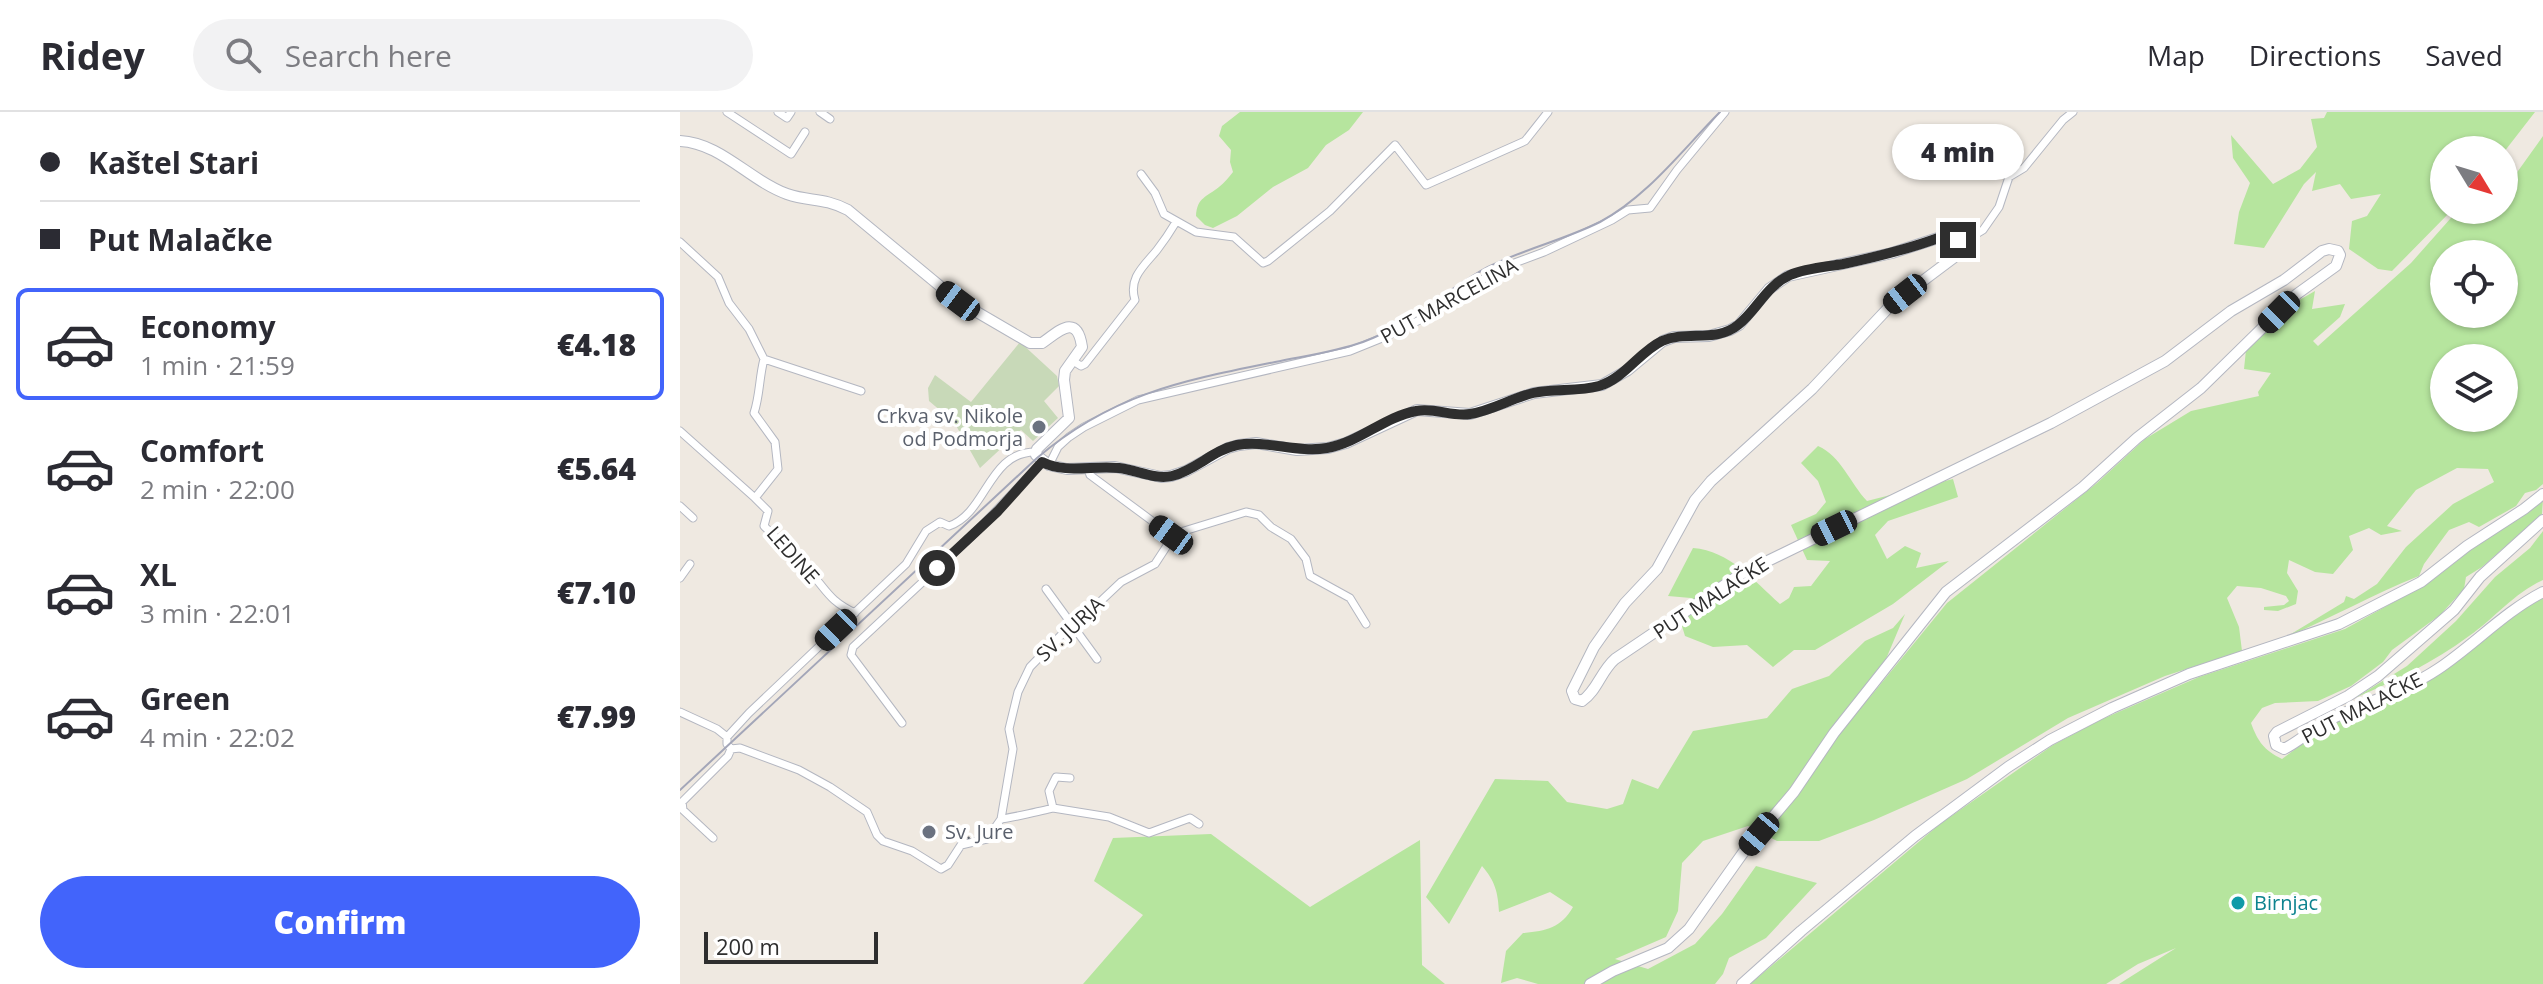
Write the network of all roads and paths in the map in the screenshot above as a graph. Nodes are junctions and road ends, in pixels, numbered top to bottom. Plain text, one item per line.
1 (727, 112) edge
2 (778, 112) edge
3 (791, 112) edge
4 (820, 112) edge
5 (1548, 112) edge
6 (1725, 112) edge
7 (2073, 112) edge
8 (830, 119) dead end
9 (805, 132) dead end
10 (680, 141) edge
11 (1141, 174) dead end
12 (1176, 222) junction
13 (680, 242) edge
14 (1960, 244) junction
15 (764, 359) junction
16 (1073, 361) junction
17 (861, 391) dead end
18 (680, 431) edge
19 (1042, 460) junction
20 (1088, 469) junction
21 (2543, 494) edge
22 (755, 498) junction
23 (680, 506) edge
24 (693, 518) dead end
25 (2543, 520) edge
26 (1171, 535) junction
27 (690, 564) dead end
28 (680, 578) edge
29 (1046, 589) dead end
30 (2543, 592) edge
31 (855, 613) junction
32 (1366, 624) dead end
33 (1071, 625) junction
34 (1097, 659) dead end
35 (680, 712) edge
36 (902, 723) dead end
37 (727, 737) junction
38 (731, 749) junction
39 (1070, 778) dead end
40 (1053, 808) junction
41 (1001, 819) junction
42 (1199, 824) dead end
43 (713, 838) dead end
44 (1590, 984) edge
45 (1742, 984) edge

1 - 9 street
2 - 3 street
4 - 8 street
5 - 12 street
6 - 19 street, PUT MARCELINA
7 - 14 street
10 - 16 main road
11 - 12 street
12 - 16 street
13 - 15 street
14 - 20 main road
14 - 44 main road, PUT MALAČKE
15 - 17 street
15 - 22 street
16 - 19 main road
18 - 22 street
19 - 20 main road
19 - 31 street
19 - 36 street, PUT MARCELINA
20 - 26 street
21 - 45 main road
22 - 31 street, LEDINE
23 - 24 street
25 - 30 main road, PUT MALAČKE
26 - 32 street
26 - 33 street, SV. JURJA
27 - 28 street
29 - 33 street
31 - 37 street
33 - 34 street
33 - 41 street, SV. JURJA
35 - 37 street
37 - 38 street
38 - 41 street
38 - 43 street
39 - 40 street
40 - 41 street
40 - 42 street

